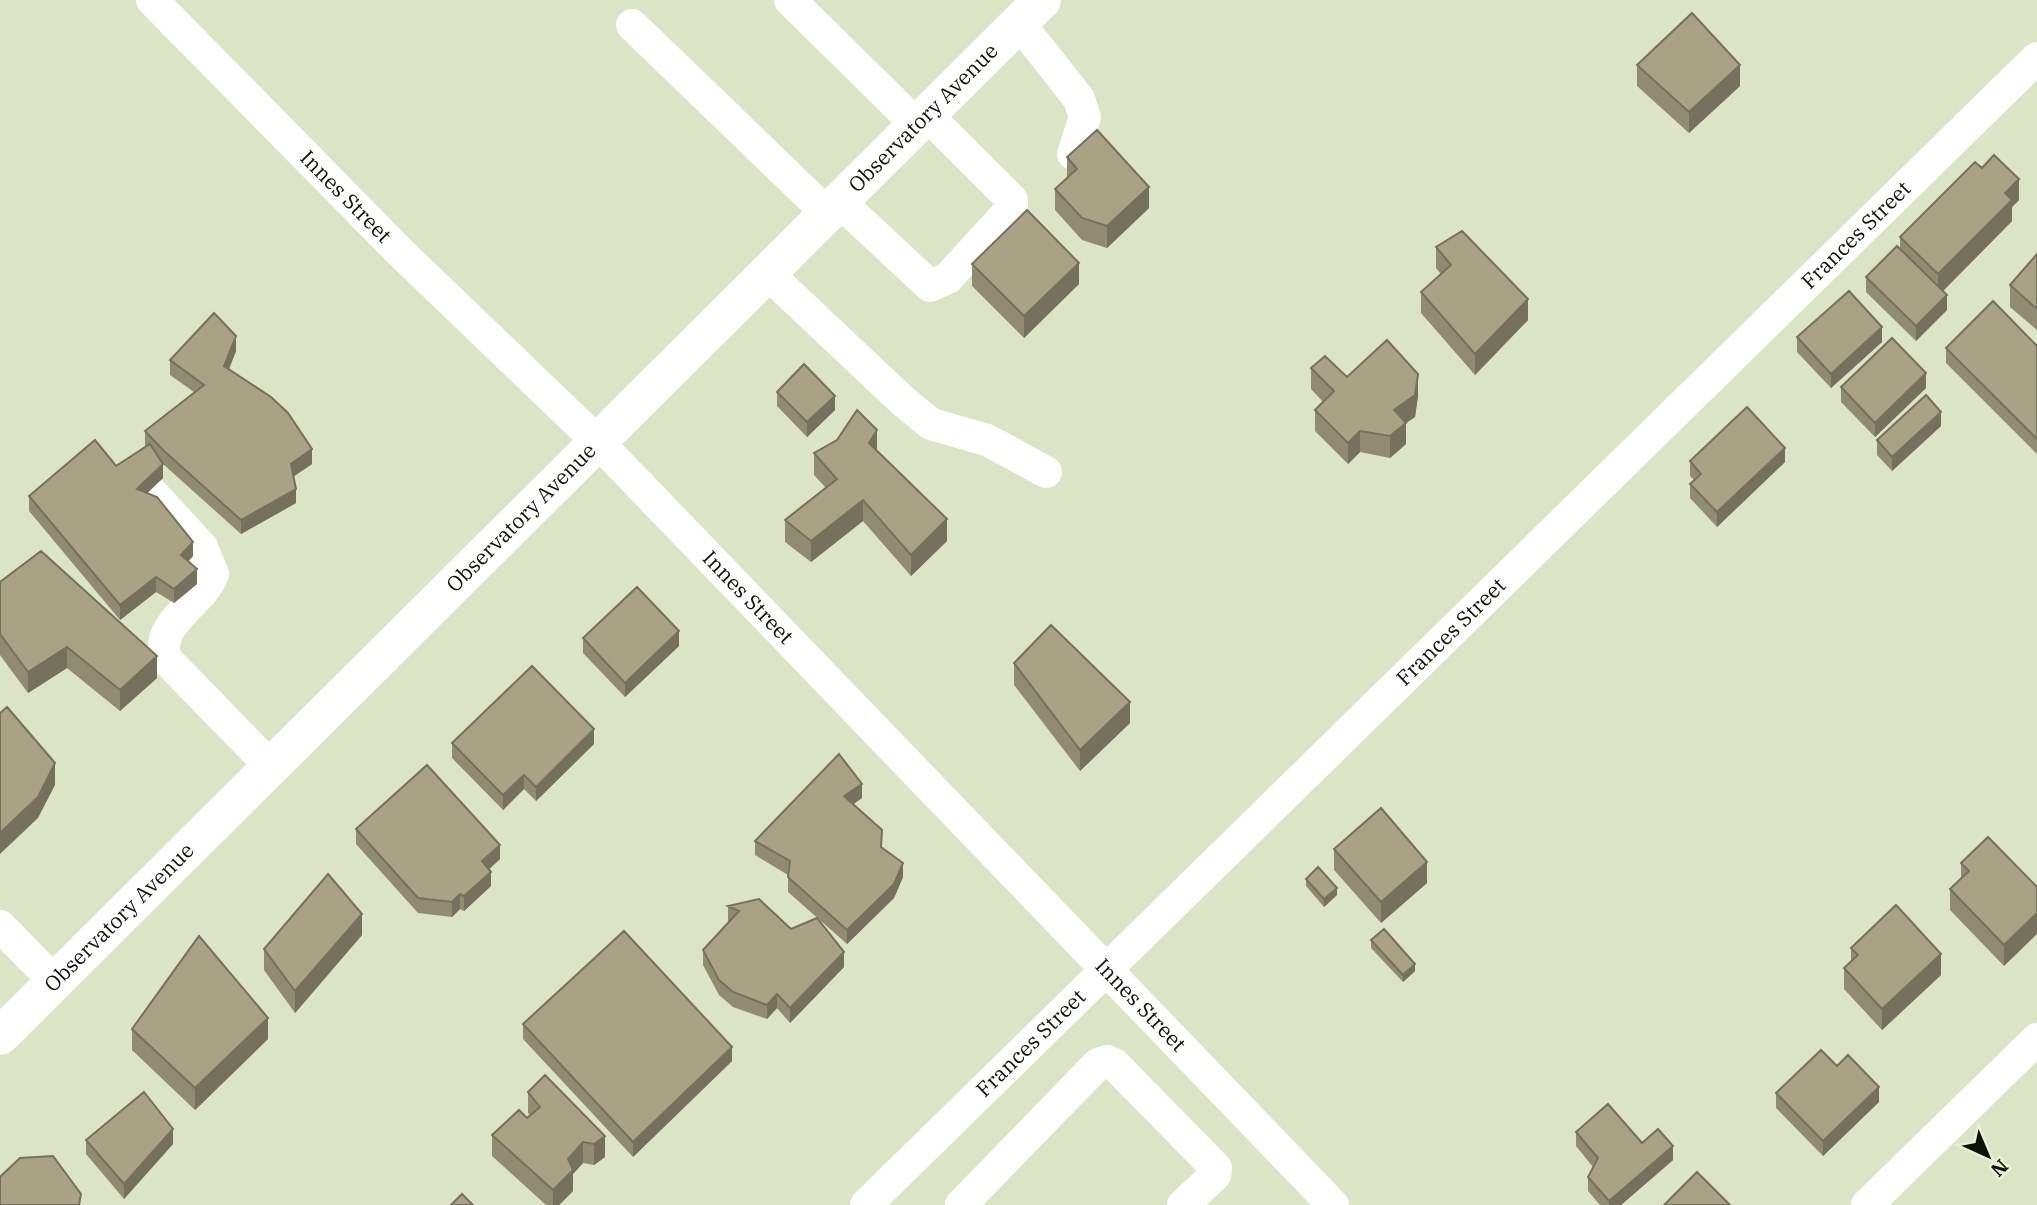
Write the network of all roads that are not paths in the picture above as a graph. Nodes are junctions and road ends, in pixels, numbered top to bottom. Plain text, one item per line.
1 (152, 0) edge
2 (789, 0) edge
3 (1031, 11) edge
4 (632, 25) dead end
5 (2037, 58) edge
6 (922, 120) junction
7 (1073, 154) edge
8 (834, 208) junction
9 (768, 274) junction
10 (599, 443) junction
11 (1046, 472) dead end
12 (153, 494) edge
13 (271, 767) junction
14 (0, 926) edge
15 (1107, 969) junction
16 (55, 982) junction
17 (0, 1036) edge
18 (2037, 1039) edge
19 (872, 1203) edge
20 (961, 1205) edge
21 (1183, 1205) edge
22 (1333, 1205) edge
23 (1867, 1205) edge

1 - 10 street, Innes Street
2 - 6 street
3 - 6 main road, Observatory Avenue
3 - 7 street
4 - 8 street
5 - 15 street, Frances Street
6 - 8 main road, Observatory Avenue
6 - 8 street
8 - 9 main road, Observatory Avenue
9 - 10 main road, Observatory Avenue
9 - 11 street
10 - 13 main road, Observatory Avenue
10 - 15 street, Innes Street
12 - 13 street
13 - 16 main road, Observatory Avenue
14 - 16 street
15 - 19 street, Frances Street
15 - 22 street, Innes Street
16 - 17 main road, Observatory Avenue
18 - 23 street
20 - 21 street

